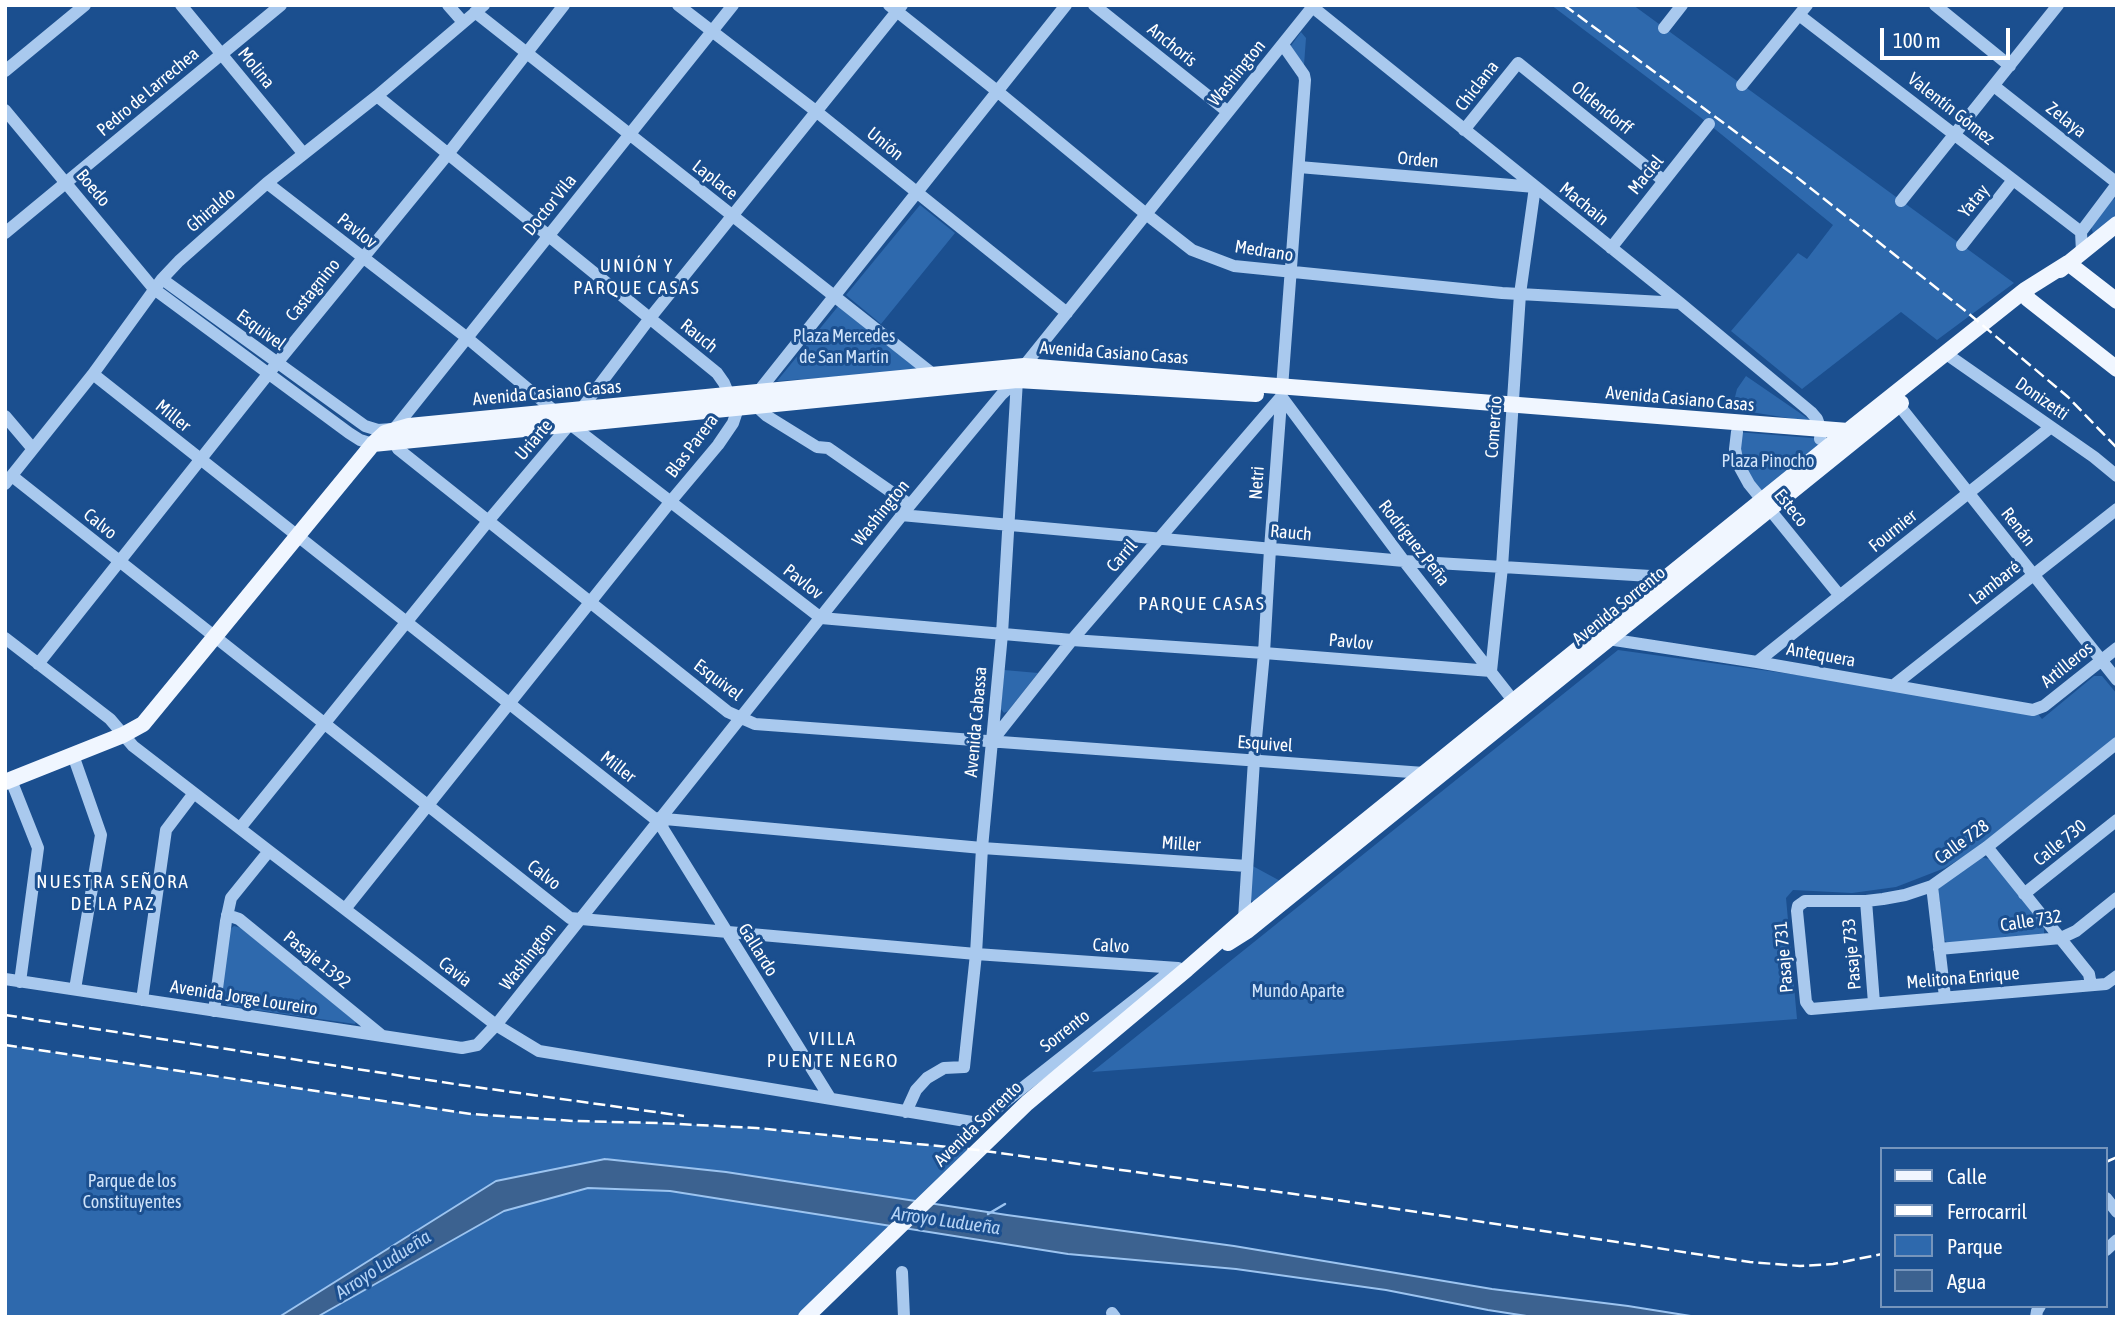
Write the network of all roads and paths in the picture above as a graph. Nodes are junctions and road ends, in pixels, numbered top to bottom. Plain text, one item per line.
1 (85, 5) edge
2 (181, 5) edge
3 (448, 5) edge
4 (564, 5) edge
5 (678, 5) edge
6 (733, 5) edge
7 (1066, 5) edge
8 (1094, 5) edge
9 (1682, 5) edge
10 (1935, 5) edge
11 (2059, 5) edge
12 (1312, 6) edge
13 (896, 7) edge
14 (273, 8) edge
15 (479, 9) edge
16 (1803, 10) edge
17 (463, 22) junction
18 (1664, 28) dead end
19 (712, 32) junction
20 (1283, 44) junction
21 (222, 54) junction
22 (527, 54) junction
23 (1518, 63) joint
24 (2010, 66) junction
25 (5, 71) edge
26 (1742, 85) dead end
27 (1994, 86) junction
28 (997, 91) junction
29 (377, 96) junction
30 (5, 110) edge
31 (817, 112) junction
32 (1228, 112) junction
33 (1709, 124) dead end
34 (1464, 131) junction
35 (629, 134) junction
36 (1955, 134) junction
37 (303, 153) junction
38 (448, 154) junction
39 (1299, 167) junction
40 (2013, 180) junction
41 (1664, 181) junction
42 (66, 183) junction
43 (267, 183) junction
44 (2117, 183) edge
45 (1535, 187) junction
46 (917, 193) junction
47 (1902, 201) dead end
48 (1146, 214) junction
49 (734, 216) junction
50 (2117, 223) edge
51 (2081, 232) junction
52 (5, 233) edge
53 (548, 236) junction
54 (1962, 245) dead end
55 (1611, 248) junction
56 (2082, 252) junction
57 (363, 257) junction
58 (2068, 263) junction
59 (1291, 273) junction
60 (158, 284) junction
61 (1520, 294) junction
62 (2026, 295) junction
63 (835, 296) junction
64 (2117, 301) edge
65 (1680, 303) junction
66 (1067, 313) junction
67 (650, 318) junction
68 (466, 337) junction
69 (1949, 356) junction
70 (273, 368) junction
71 (2117, 369) edge
72 (1021, 373) junction
73 (93, 374) junction
74 (934, 375) junction
75 (1282, 391) junction
76 (1895, 400) junction
77 (745, 401) junction
78 (1513, 409) junction
79 (579, 410) junction
80 (556, 412) junction
81 (5, 416) edge
82 (570, 424) junction
83 (2051, 428) junction
84 (1737, 432) junction
85 (395, 435) junction
86 (1837, 438) junction
87 (373, 444) junction
88 (33, 449) junction
89 (201, 460) junction
90 (2117, 476) edge
91 (8, 480) edge
92 (1968, 493) junction
93 (671, 501) junction
94 (1766, 504) junction
95 (910, 505) junction
96 (2117, 509) edge
97 (901, 515) junction
98 (489, 520) junction
99 (1008, 525) junction
100 (298, 536) junction
101 (1161, 538) junction
102 (1270, 549) junction
103 (1404, 561) junction
104 (120, 562) junction
105 (1502, 567) junction
106 (2033, 575) junction
107 (1671, 581) junction
108 (1840, 596) junction
109 (591, 601) junction
110 (821, 618) junction
111 (407, 622) junction
112 (1002, 634) junction
113 (1605, 635) junction
114 (214, 637) junction
115 (5, 638) edge
116 (1072, 640) junction
117 (2117, 648) edge
118 (1264, 653) junction
119 (2101, 660) junction
120 (1757, 662) junction
121 (38, 664) junction
122 (1491, 671) junction
123 (2117, 680) edge
124 (1894, 685) junction
125 (509, 704) junction
126 (1517, 705) junction
127 (2039, 708) joint
128 (741, 718) junction
129 (325, 725) junction
130 (123, 735) junction
131 (992, 741) junction
132 (2117, 743) edge
133 (73, 755) junction
134 (1254, 760) junction
135 (1428, 777) junction
136 (8, 781) edge
137 (194, 793) junction
138 (427, 806) junction
139 (661, 819) junction
140 (2117, 820) edge
141 (240, 828) junction
142 (1987, 847) junction
143 (982, 848) junction
144 (269, 850) junction
145 (1247, 866) junction
146 (1932, 886) junction
147 (2025, 894) junction
148 (2117, 898) edge
149 (1866, 901) junction
150 (1801, 903) joint
151 (345, 909) junction
152 (227, 915) junction
153 (580, 919) junction
154 (1246, 925) junction
155 (727, 933) junction
156 (2061, 938) junction
157 (1939, 949) junction
158 (975, 954) junction
159 (1181, 968) junction
160 (2117, 976) edge
161 (5, 979) edge
162 (20, 982) junction
163 (2091, 985) junction
164 (75, 989) junction
165 (1945, 997) junction
166 (142, 1000) junction
167 (1874, 1003) junction
168 (1809, 1007) joint
169 (215, 1011) junction
170 (496, 1025) junction
171 (383, 1036) junction
172 (477, 1045) joint
173 (830, 1098) junction
174 (906, 1112) junction
175 (978, 1124) joint
176 (902, 1272) dead end
177 (806, 1317) edge
178 (904, 1317) edge

1 - 25 street
2 - 21 street, Molina
3 - 17 street
4 - 22 street, Castagnino
5 - 19 street, Unión
6 - 19 street, Doctor Vila
7 - 28 street, Blas Parera
8 - 32 street, Anchoris
9 - 18 street
10 - 24 street
11 - 24 street
12 - 20 street, Washington
12 - 34 street, Machain
13 - 28 street, Medrano
13 - 31 street, Uriarte
14 - 21 street, Pedro de Larrechea
15 - 17 street, Ghiraldo
15 - 22 street, Laplace
16 - 26 street
16 - 36 street, Valentín Gómez
17 - 29 street, Ghiraldo
19 - 31 street, Unión
19 - 35 street, Doctor Vila
20 - 32 street, Washington
20 - 39 street, Netri
21 - 37 street, Molina
21 - 42 street, Pedro de Larrechea
22 - 35 street, Laplace
22 - 38 street, Castagnino
23 - 34 street, Chiclana
23 - 41 street, Oldendorff
24 - 27 street
27 - 36 street
27 - 44 street, Zelaya
28 - 46 street, Blas Parera
28 - 48 street, Medrano
29 - 37 street, Ghiraldo
29 - 38 street, Rauch
30 - 42 street, Boedo
31 - 46 street, Unión
31 - 49 street, Uriarte
32 - 48 street, Washington
33 - 41 street, Maciel
34 - 45 street, Machain
35 - 49 street, Laplace
35 - 53 street, Doctor Vila
36 - 40 street, Valentín Gómez
36 - 47 street
37 - 43 street, Ghiraldo
38 - 53 street, Rauch
38 - 57 street, Castagnino
39 - 45 street, Orden
39 - 59 street, Netri
40 - 51 street, Valentín Gómez
40 - 54 street, Yatay
41 - 55 street, Maciel
42 - 52 street, Pedro de Larrechea
42 - 60 street, Boedo
43 - 57 street, Pavlov
43 - 60 street, Ghiraldo
44 - 51 street
45 - 55 street, Machain
45 - 61 street, Comercio
46 - 63 street, Blas Parera
46 - 66 street, Unión
48 - 59 street, Medrano
48 - 66 street, Washington
49 - 63 street, Laplace
49 - 67 street, Uriarte
50 - 56 main road, Avenida Sorrento
51 - 56 street
53 - 67 street, Rauch
53 - 68 street, Doctor Vila
55 - 65 street, Machain
56 - 58 main road, Avenida Sorrento
57 - 68 street, Pavlov
57 - 70 street, Castagnino
58 - 62 main road, Avenida Sorrento
58 - 64 main road
59 - 61 street, Medrano
59 - 75 street, Netri
60 - 70 street, Esquivel
60 - 73 street, Ghiraldo
61 - 65 street, Medrano
61 - 78 street, Comercio
62 - 69 main road, Avenida Sorrento
62 - 71 main road
63 - 74 street, Laplace
63 - 77 street, Blas Parera
65 - 86 street, Machain
66 - 72 street, Washington
67 - 77 street, Rauch
67 - 79 street, Uriarte
68 - 80 street, Pavlov
68 - 85 street, Doctor Vila
69 - 76 main road, Avenida Sorrento
69 - 83 street, Donizetti
70 - 85 street, Esquivel
70 - 87 street, Esquivel
70 - 89 street, Castagnino
72 - 74 main road, Avenida Casiano Casas
72 - 75 main road, Avenida Casiano Casas
72 - 77 main road, Avenida Casiano Casas
72 - 95 street, Washington
72 - 99 street, Avenida Cabassa
73 - 88 street, Ghiraldo
73 - 89 street, Miller
74 - 77 main road, Avenida Casiano Casas
75 - 78 main road, Avenida Casiano Casas
75 - 101 street, Carril
75 - 102 street, Netri
75 - 103 street, Rodríguez Peña
76 - 86 main road, Avenida Sorrento
76 - 92 street, Renán
77 - 79 main road, Avenida Casiano Casas
77 - 82 main road, Avenida Casiano Casas
77 - 93 street, Blas Parera
77 - 95 street, Rauch
78 - 84 main road, Avenida Casiano Casas
78 - 86 main road, Avenida Casiano Casas
78 - 105 street, Comercio
79 - 80 main road, Avenida Casiano Casas
79 - 82 street, Uriarte
80 - 82 street, Pavlov
80 - 85 main road, Avenida Casiano Casas
81 - 88 street
82 - 85 main road, Avenida Casiano Casas
82 - 93 street, Pavlov
82 - 98 street, Uriarte
83 - 90 street, Donizetti
83 - 92 street, Fournier
84 - 86 main road, Avenida Casiano Casas
84 - 94 street, Esteco
85 - 87 main road, Avenida Casiano Casas
85 - 98 street, Esquivel
86 - 94 main road, Avenida Sorrento
87 - 100 main road
88 - 91 street, Ghiraldo
89 - 100 street, Miller
89 - 104 street, Castagnino
91 - 104 street, Calvo
92 - 106 street, Renán
92 - 108 street, Fournier
93 - 109 street, Blas Parera
93 - 110 street, Pavlov
94 - 107 main road, Avenida Sorrento
94 - 108 street, Esteco
95 - 97 street, Washington
96 - 106 street, Lambaré
97 - 99 street, Rauch
97 - 110 street, Washington
98 - 109 street, Esquivel
98 - 111 street, Uriarte
99 - 101 street, Rauch
99 - 112 street, Avenida Cabassa
100 - 111 street, Miller
100 - 114 main road
101 - 102 street, Rauch
101 - 116 street, Carril
102 - 103 street, Rauch
102 - 118 street, Netri
103 - 105 street, Rauch
103 - 122 street, Rodríguez Peña
104 - 114 street, Calvo
104 - 121 street, Castagnino
105 - 107 street, Rauch
105 - 122 street, Comercio
106 - 119 street, Renán
106 - 124 street, Lambaré
107 - 113 main road, Avenida Sorrento
108 - 120 street, Fournier
109 - 125 street, Blas Parera
109 - 128 street, Esquivel
110 - 112 street, Pavlov
110 - 128 street, Washington
111 - 125 street, Miller
111 - 129 street, Uriarte
112 - 116 street, Pavlov
112 - 131 street, Avenida Cabassa
113 - 120 street, Antequera
113 - 126 main road, Avenida Sorrento
114 - 129 street, Calvo
114 - 130 main road
115 - 121 street, Cavia
116 - 118 street, Pavlov
116 - 131 street, Carril
117 - 119 street, Artilleros
118 - 122 street, Pavlov
118 - 134 street, Netri
119 - 123 street, Renán
119 - 127 street, Artilleros
120 - 124 street, Antequera
121 - 130 street, Cavia
122 - 126 street, Rodríguez Peña
124 - 127 street, Antequera
125 - 138 street, Blas Parera
125 - 139 street, Miller
126 - 135 main road, Avenida Sorrento
128 - 131 street, Esquivel
128 - 139 street, Washington
129 - 138 street, Calvo
129 - 141 street, Uriarte
130 - 133 main road
130 - 137 street, Cavia
131 - 134 street, Esquivel
131 - 143 street, Avenida Cabassa
132 - 142 street, Calle 728
133 - 136 main road
133 - 164 street
134 - 135 street, Esquivel
134 - 145 street, Netri
135 - 154 main road, Avenida Sorrento
136 - 162 street
137 - 141 street, Cavia
137 - 166 street
138 - 151 street, Blas Parera
138 - 153 street, Calvo
139 - 143 street, Miller
139 - 153 street, Washington
139 - 155 street, Gallardo
140 - 147 street, Calle 730
141 - 144 street, Cavia
142 - 146 street, Calle 728
142 - 147 street
143 - 145 street, Miller
143 - 158 street, Avenida Cabassa
144 - 151 street, Cavia
144 - 152 street
145 - 154 street, Netri
146 - 149 street, Calle 728
146 - 157 street
147 - 156 street
148 - 156 street, Calle 732
149 - 150 street, Calle 728
149 - 167 street, Pasaje 733
150 - 168 street, Pasaje 731
151 - 170 street, Cavia
152 - 169 street
152 - 171 street, Pasaje 1392
153 - 155 street, Calvo
153 - 170 street, Washington
154 - 159 main road, Avenida Sorrento
155 - 158 street, Calvo
155 - 173 street, Gallardo
156 - 157 street, Calle 732
156 - 163 street
157 - 165 street
158 - 159 street, Calvo
158 - 174 street, Avenida Cabassa
159 - 175 street, Sorrento
159 - 177 main road, Avenida Sorrento
160 - 163 street, Melitona Enrique
161 - 162 street, Avenida Jorge Loureiro
162 - 164 street, Avenida Jorge Loureiro
163 - 165 street, Melitona Enrique
164 - 166 street, Avenida Jorge Loureiro
165 - 167 street, Melitona Enrique
166 - 169 street, Avenida Jorge Loureiro
167 - 168 street, Melitona Enrique
169 - 171 street, Avenida Jorge Loureiro
170 - 172 street, Washington
170 - 173 street, Cavia
171 - 172 street, Avenida Jorge Loureiro
173 - 174 street, Cavia
174 - 175 street, Cavia
176 - 178 street

